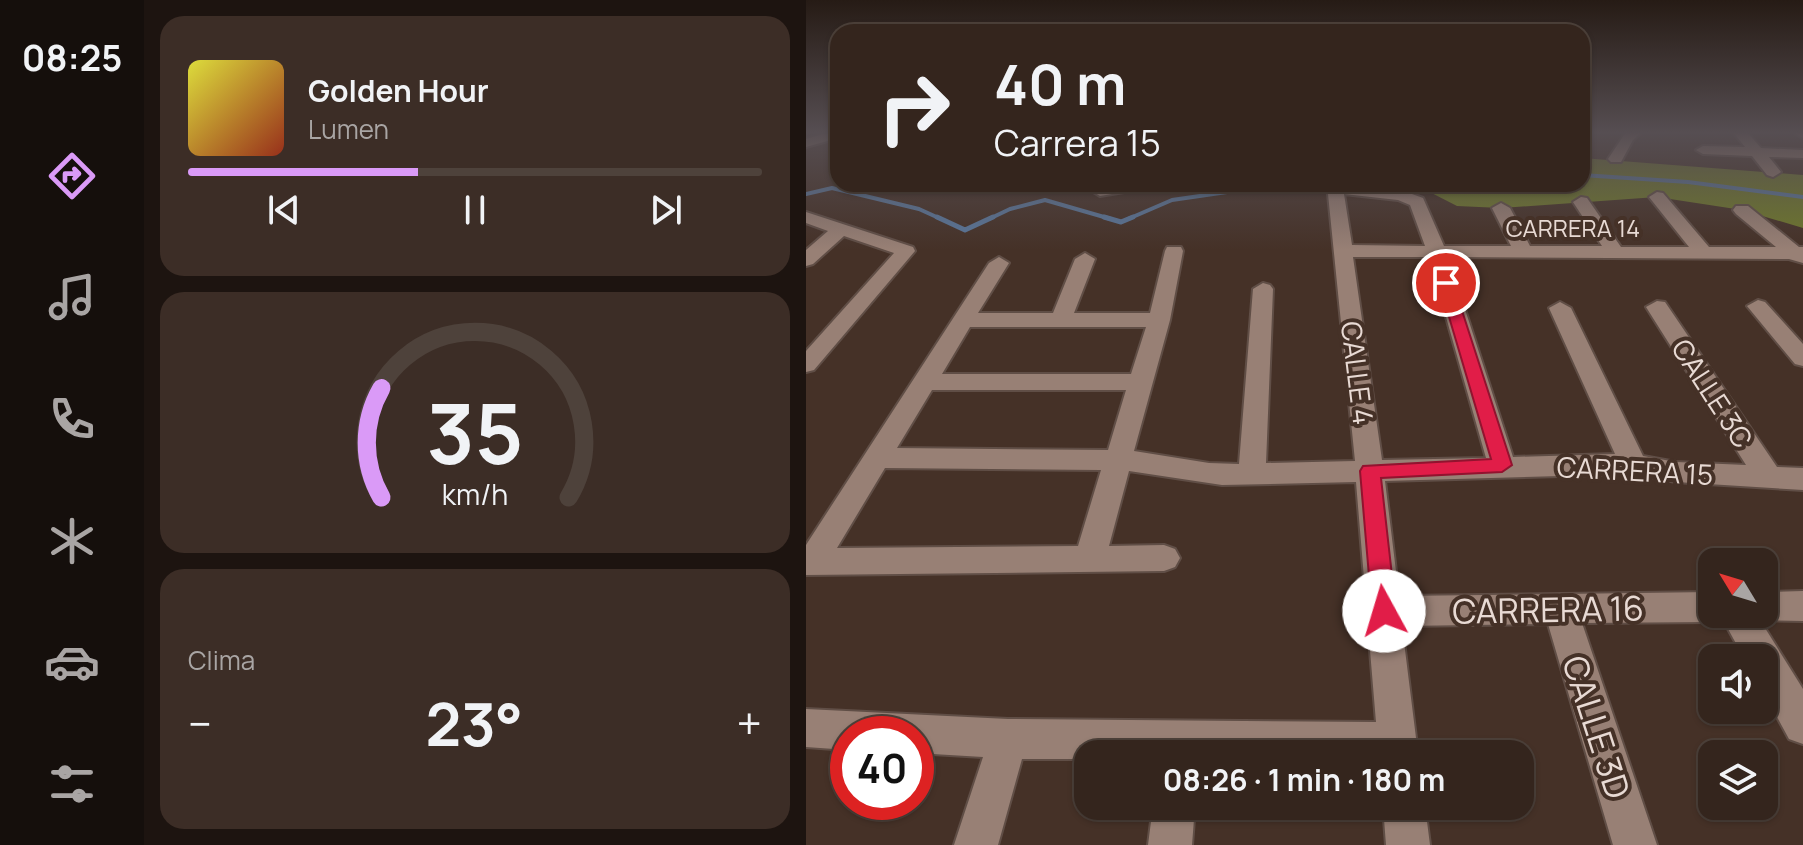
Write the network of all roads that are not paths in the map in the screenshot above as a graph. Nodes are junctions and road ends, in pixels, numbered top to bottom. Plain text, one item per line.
1 (1335, 192) edge
2 (1379, 192) edge
3 (1657, 197) dead end
4 (1581, 202) dead end
5 (1501, 208) dead end
6 (1742, 210) dead end
7 (806, 217) edge
8 (841, 229) junction
9 (1174, 251) dead end
10 (1343, 251) junction
11 (1437, 253) junction
12 (1616, 253) junction
13 (1704, 253) junction
14 (1525, 254) junction
15 (1800, 255) edge
16 (1085, 259) dead end
17 (806, 260) edge
18 (999, 263) dead end
19 (1263, 289) dead end
20 (1758, 306) dead end
21 (1657, 307) dead end
22 (1560, 308) dead end
23 (964, 320) junction
24 (1061, 320) junction
25 (1159, 320) junction
26 (1803, 359) edge
27 (806, 365) edge
28 (925, 382) junction
29 (1140, 382) junction
30 (879, 458) junction
31 (1120, 460) junction
32 (1633, 464) junction
33 (1502, 465) junction
34 (1370, 471) junction
35 (1252, 474) junction
36 (1769, 478) junction
37 (1803, 479) edge
38 (1164, 558) dead end
39 (1089, 560) junction
40 (809, 562) edge
41 (1803, 606) edge
42 (1698, 607) edge
43 (1778, 607) edge
44 (1560, 609) junction
45 (1384, 611) junction
46 (1778, 682) edge
47 (1803, 725) edge
48 (806, 728) edge
49 (1008, 739) junction
50 (1397, 740) edge
51 (1074, 742) edge
52 (1173, 820) edge
53 (1405, 820) edge
54 (976, 845) edge
55 (1170, 845) edge
56 (1408, 845) edge
57 (1635, 845) edge

1 - 10 street, CALLE 4
2 - 11 street
3 - 13 street
4 - 12 street
5 - 14 street
6 - 15 street
7 - 8 street
8 - 17 street
8 - 27 street
9 - 25 street
10 - 11 street, CARRERA 14
10 - 34 street, CALLE 4
11 - 14 street, CARRERA 14
11 - 33 street
12 - 13 street, CARRERA 14
12 - 14 street, CARRERA 14
13 - 15 street, CARRERA 14
16 - 24 street
18 - 23 street
19 - 35 street
20 - 26 street
21 - 36 street, CALLE 3C
22 - 32 street
23 - 24 street
23 - 28 street
24 - 25 street
25 - 29 street
28 - 29 street
28 - 30 street
29 - 31 street
30 - 31 street, CARRERA 15
30 - 40 street
31 - 35 street, CARRERA 15
31 - 39 street
32 - 33 street, CARRERA 15
32 - 36 street, CARRERA 15
33 - 34 street, CARRERA 15
34 - 35 street, CARRERA 15
34 - 45 street, CALLE 4
36 - 37 street, CARRERA 15
38 - 39 street
39 - 40 street
41 - 43 street
42 - 44 street, CARRERA 16
44 - 45 street, CARRERA 16
44 - 57 street, CALLE 3D
45 - 50 street, CALLE 4
46 - 47 street
48 - 49 street
49 - 51 street
49 - 54 street
52 - 55 street
53 - 56 street

